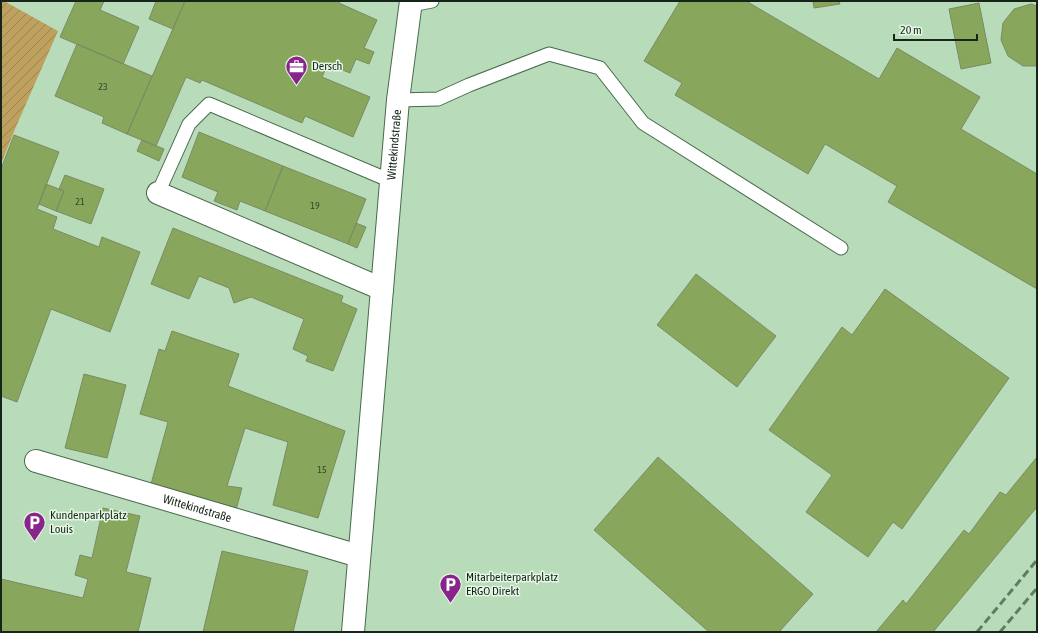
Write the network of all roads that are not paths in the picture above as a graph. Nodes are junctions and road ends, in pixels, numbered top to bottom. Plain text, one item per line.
1 (418, 2) edge
2 (398, 100) junction
3 (392, 181) junction
4 (158, 193) joint
5 (841, 248) dead end
6 (382, 289) junction
7 (36, 461) dead end
8 (359, 556) junction
9 (353, 632) edge

1 - 2 street, Wittekindstraße
2 - 3 street, Wittekindstraße
2 - 5 lane
3 - 4 lane
3 - 6 street, Wittekindstraße
4 - 6 street
6 - 8 street, Wittekindstraße
7 - 8 street, Wittekindstraße
8 - 9 street, Wittekindstraße

